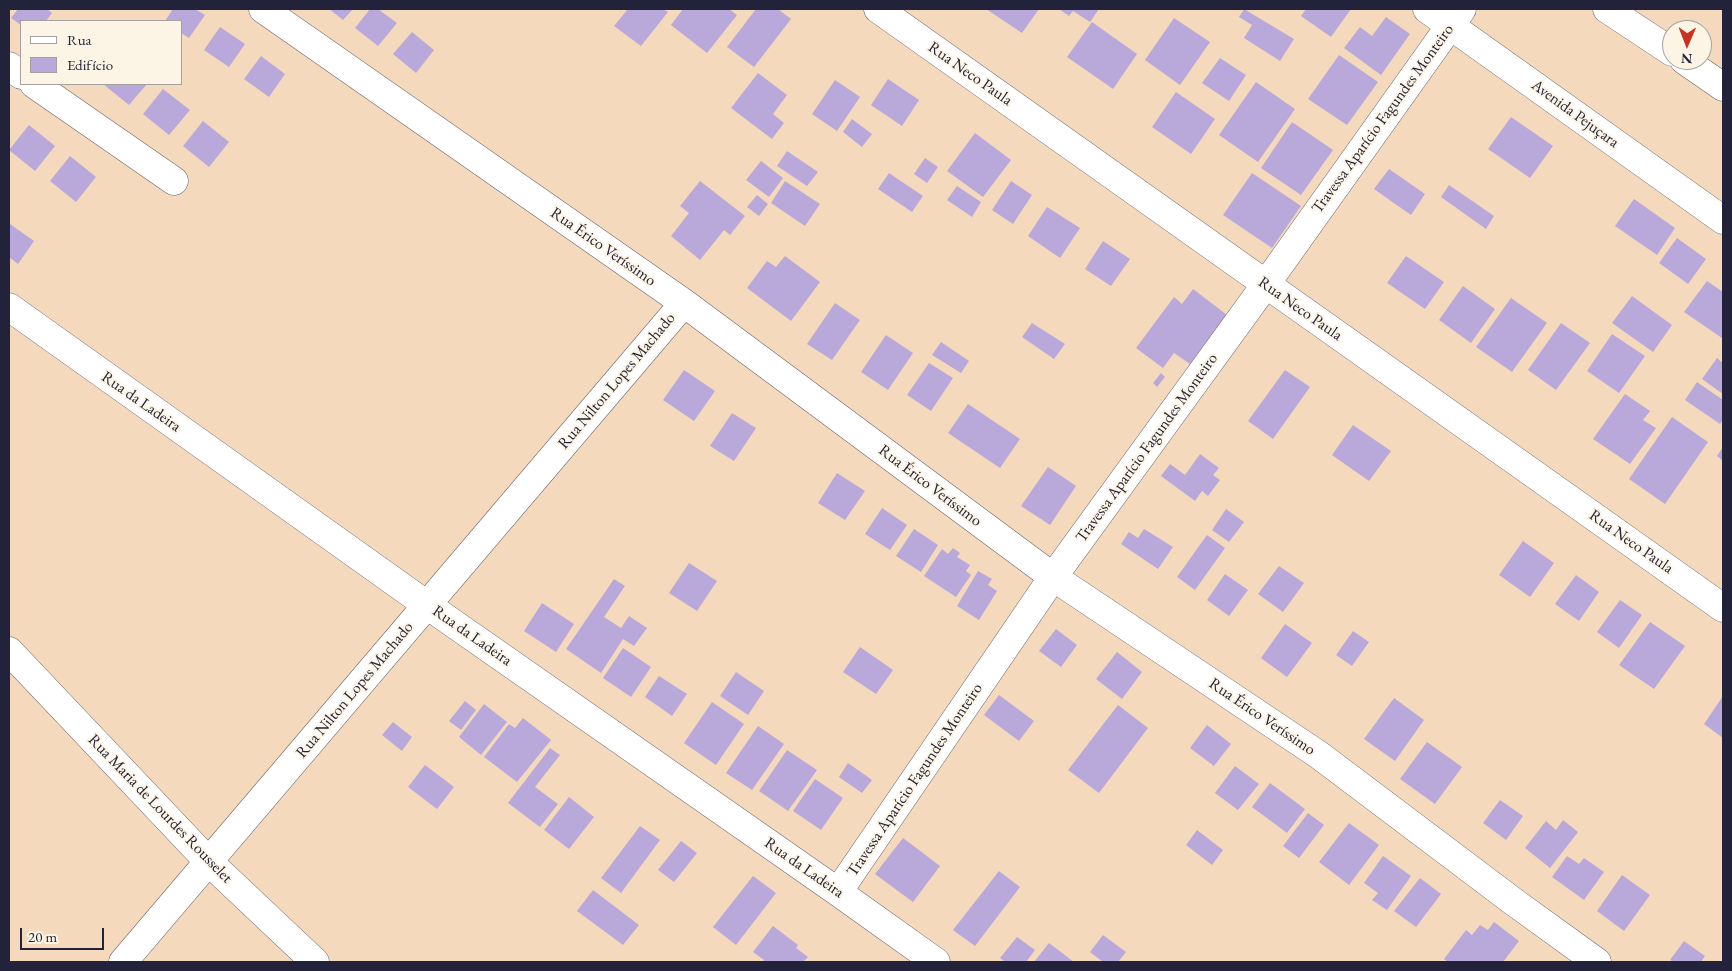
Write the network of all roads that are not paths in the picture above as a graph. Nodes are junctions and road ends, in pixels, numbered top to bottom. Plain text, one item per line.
1 (263, 9) edge
2 (878, 9) edge
3 (1427, 9) edge
4 (1607, 9) edge
5 (1456, 17) edge
6 (1662, 45) edge
7 (9, 66) edge
8 (1699, 70) edge
9 (20, 74) edge
10 (35, 85) edge
11 (1723, 86) edge
12 (174, 181) dead end
13 (1723, 220) edge
14 (1266, 284) junction
15 (684, 303) junction
16 (9, 307) edge
17 (1053, 577) junction
18 (427, 605) junction
19 (1723, 608) edge
20 (9, 651) edge
21 (208, 862) junction
22 (838, 892) junction
23 (123, 962) edge
24 (315, 962) edge
25 (936, 962) edge
26 (1597, 962) edge

1 - 15 street, Rua Érico Veríssimo
2 - 14 street, Rua Neco Paula
3 - 5 street, Avenida Pejuçara
4 - 6 street
5 - 13 street, Avenida Pejuçara
5 - 14 street, Travessa Aparício Fagundes Monteiro
7 - 9 street
8 - 11 street
10 - 12 street
14 - 17 street, Travessa Aparício Fagundes Monteiro
14 - 19 street, Rua Neco Paula
15 - 17 street, Rua Érico Veríssimo
15 - 18 street, Rua Nilton Lopes Machado
16 - 18 street, Rua da Ladeira
17 - 22 street, Travessa Aparício Fagundes Monteiro
17 - 26 street, Rua Érico Veríssimo
18 - 21 street, Rua Nilton Lopes Machado
18 - 22 street, Rua da Ladeira
20 - 21 street, Rua Maria de Lourdes Rousselet
21 - 23 street, Rua Nilton Lopes Machado
21 - 24 street, Rua Maria de Lourdes Rousselet
22 - 25 street, Rua da Ladeira

